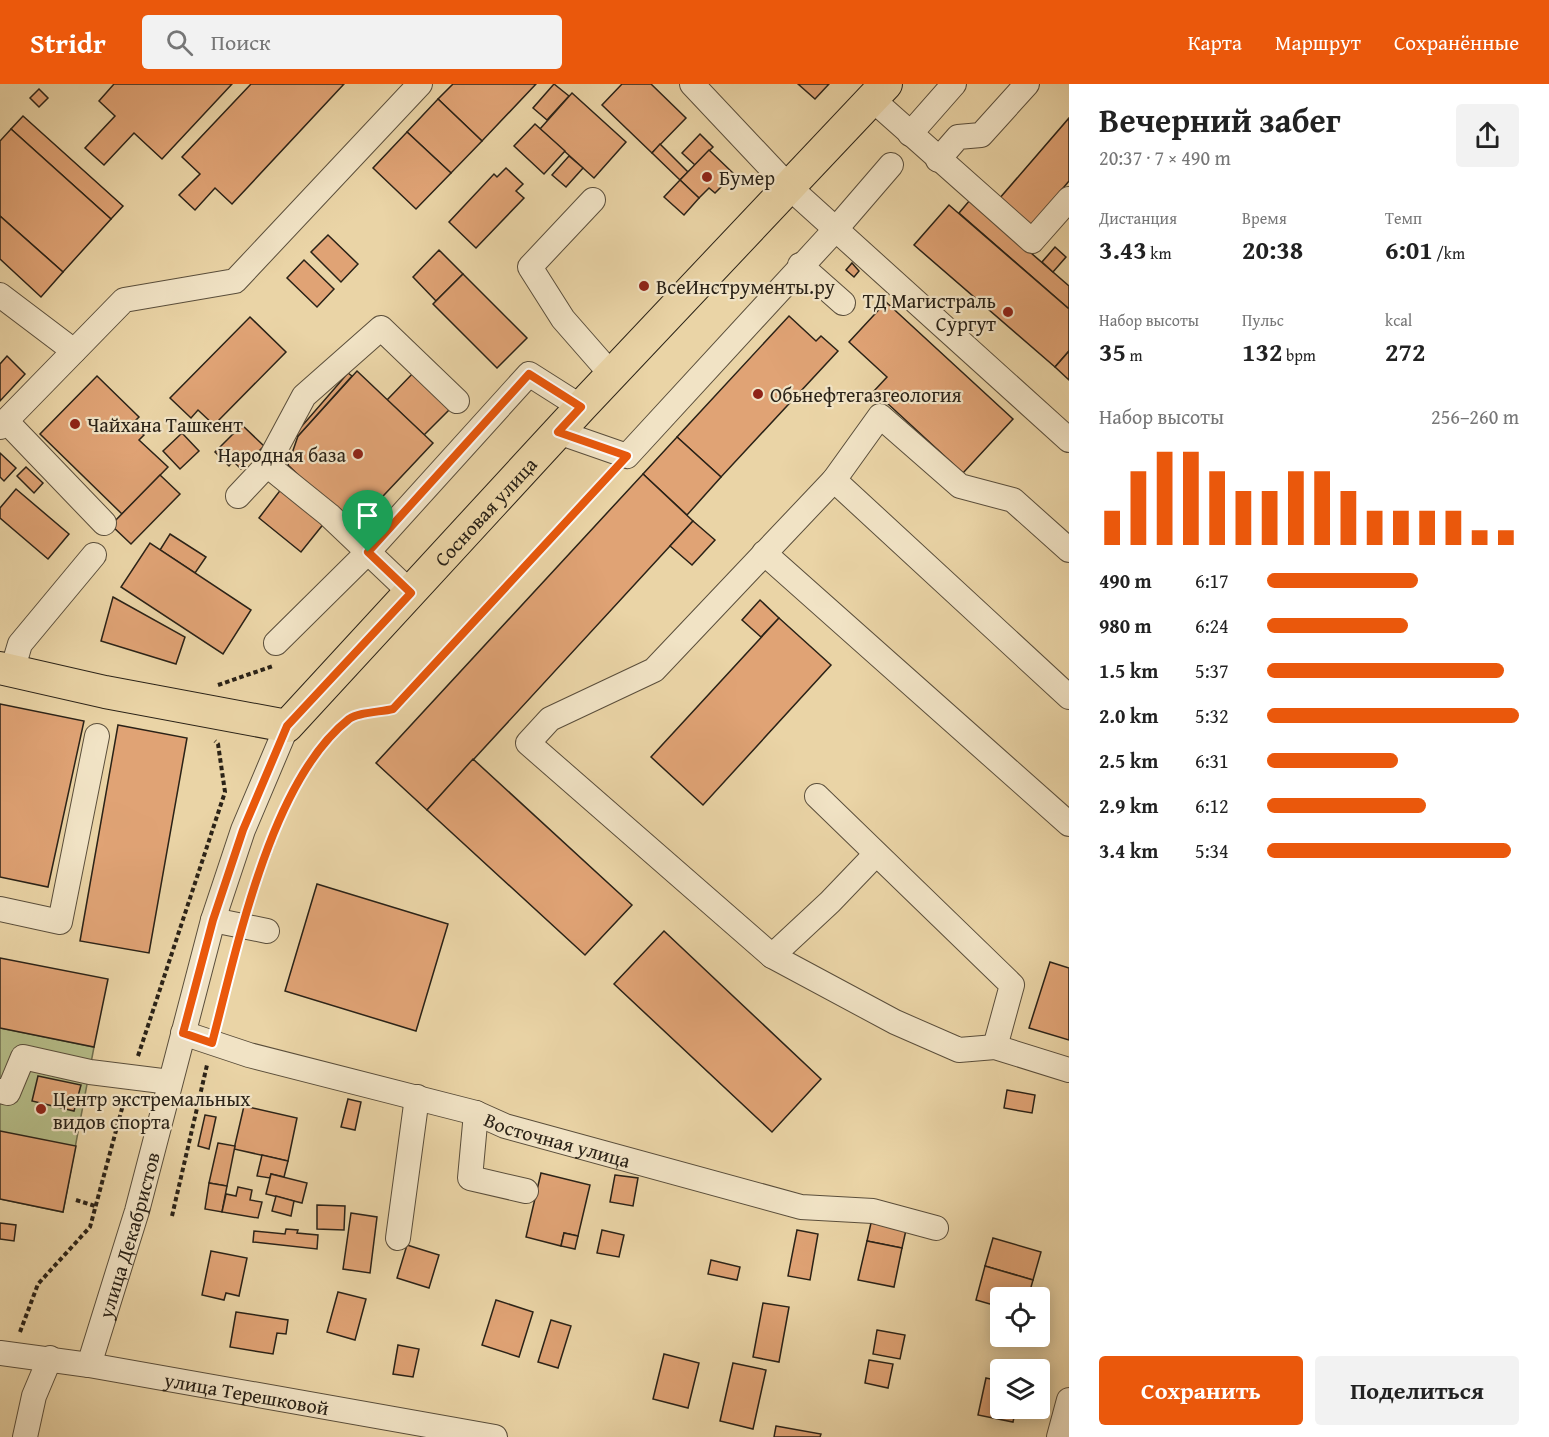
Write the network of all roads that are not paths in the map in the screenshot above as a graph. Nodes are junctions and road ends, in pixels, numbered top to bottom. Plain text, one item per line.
1 (420, 84) edge
2 (692, 84) edge
3 (954, 84) edge
4 (1027, 84) edge
5 (879, 92) edge
6 (910, 134) junction
7 (938, 160) junction
8 (891, 165) dead end
9 (789, 187) junction
10 (593, 200) dead end
11 (1069, 200) edge
12 (835, 230) junction
13 (800, 265) junction
14 (0, 295) edge
15 (843, 303) dead end
16 (74, 351) junction
17 (612, 375) junction
18 (458, 401) dead end
19 (581, 407) junction
20 (3, 424) edge
21 (558, 432) junction
22 (1069, 440) edge
23 (267, 465) junction
24 (834, 480) junction
25 (238, 496) dead end
26 (104, 523) dead end
27 (1069, 550) edge
28 (368, 552) junction
29 (764, 553) junction
30 (94, 555) dead end
31 (411, 593) junction
32 (277, 654) road end
33 (6, 670) edge
34 (1069, 697) edge
35 (287, 726) junction
36 (97, 736) dead end
37 (817, 796) dead end
38 (1069, 824) edge
39 (876, 854) junction
40 (0, 909) edge
41 (213, 920) junction
42 (267, 931) dead end
43 (772, 956) junction
44 (183, 1033) junction
45 (995, 1047) junction
46 (1069, 1070) edge
47 (170, 1082) junction
48 (0, 1091) edge
49 (417, 1097) junction
50 (476, 1113) junction
51 (526, 1191) dead end
52 (936, 1227) dead end
53 (398, 1238) dead end
54 (0, 1353) edge
55 (50, 1358) junction
56 (89, 1365) junction
57 (1069, 1400) edge
58 (25, 1437) edge
59 (495, 1437) edge
60 (1059, 1437) edge

1 - 16 street
2 - 9 street
3 - 6 street
4 - 7 street
5 - 6 street
5 - 9 main road, Сосновая улица
6 - 7 street
7 - 11 street
8 - 12 street
9 - 12 street
9 - 17 main road, Сосновая улица
10 - 17 street
12 - 13 street
12 - 22 street
13 - 15 street
13 - 21 street
14 - 16 street
16 - 20 street
17 - 19 main road, Сосновая улица
18 - 23 street
19 - 21 main road, Сосновая улица
19 - 28 street
20 - 26 street
21 - 31 main road, Сосновая улица
23 - 25 street
23 - 28 street
24 - 27 street
24 - 29 street
24 - 34 street
28 - 31 street
28 - 32 street
29 - 38 street
29 - 43 street
30 - 33 street
31 - 35 main road, Сосновая улица
33 - 35 main road
35 - 41 street, улица Декабристов
36 - 40 street
37 - 39 street
39 - 43 street
39 - 45 street
41 - 42 street
41 - 44 street, улица Декабристов
43 - 45 street
44 - 47 street, улица Декабристов
44 - 49 street, Восточная улица
45 - 46 street
47 - 48 street
47 - 56 street, улица Декабристов
49 - 50 street, Восточная улица
49 - 53 street
50 - 51 street
50 - 52 street, Восточная улица
54 - 55 street, улица Терешковой
55 - 56 street, улица Терешковой
55 - 58 street
56 - 59 street, улица Терешковой
57 - 60 street

